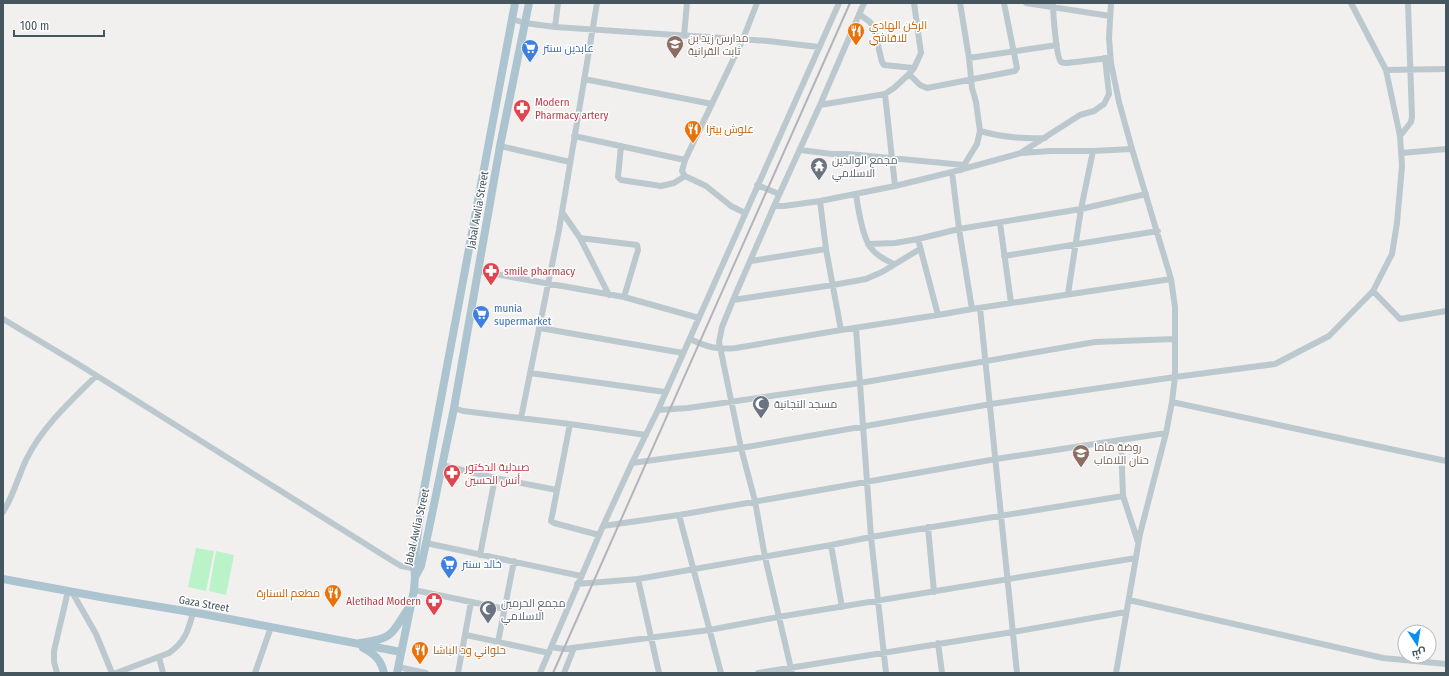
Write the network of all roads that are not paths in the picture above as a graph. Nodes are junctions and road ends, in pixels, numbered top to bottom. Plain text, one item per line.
1 (515, 3) edge
2 (529, 3) edge
3 (558, 3) edge
4 (597, 3) edge
5 (688, 3) edge
6 (757, 3) edge
7 (839, 3) edge
8 (864, 3) edge
9 (914, 3) edge
10 (960, 3) edge
11 (1004, 3) edge
12 (1026, 3) edge
13 (1111, 3) edge
14 (1351, 3) edge
15 (1408, 3) edge
16 (1053, 5) edge
17 (859, 14) junction
18 (1110, 16) junction
19 (512, 19) junction
20 (525, 22) junction
21 (555, 27) junction
22 (591, 30) junction
23 (684, 36) junction
24 (743, 39) junction
25 (1057, 45) junction
26 (819, 47) junction
27 (1014, 51) junction
28 (969, 58) junction
29 (1108, 58) junction
30 (914, 68) junction
31 (1446, 69) edge
32 (1386, 70) junction
33 (1411, 71) junction
34 (909, 74) junction
35 (584, 79) junction
36 (972, 79) junction
37 (885, 94) junction
38 (712, 104) junction
39 (820, 105) junction
40 (980, 131) junction
41 (574, 136) junction
42 (1400, 136) junction
43 (1045, 138) junction
44 (500, 146) junction
45 (621, 146) junction
46 (1132, 148) junction
47 (1446, 149) edge
48 (800, 150) junction
49 (1093, 151) junction
50 (1402, 152) junction
51 (1021, 153) junction
52 (892, 158) junction
53 (685, 160) junction
54 (570, 162) junction
55 (962, 168) junction
56 (952, 172) junction
57 (685, 176) junction
58 (758, 185) junction
59 (895, 186) junction
60 (779, 194) junction
61 (856, 194) junction
62 (1146, 194) junction
63 (820, 200) junction
64 (774, 206) junction
65 (1081, 209) junction
66 (562, 212) junction
67 (745, 213) junction
68 (1000, 223) junction
69 (959, 229) junction
70 (1158, 231) junction
71 (580, 238) junction
72 (918, 239) junction
73 (868, 244) junction
74 (1075, 245) junction
75 (920, 248) junction
76 (826, 249) junction
77 (1004, 256) junction
78 (751, 261) junction
79 (894, 264) junction
80 (478, 271) junction
81 (1172, 279) junction
82 (548, 283) junction
83 (833, 285) junction
84 (1373, 291) junction
85 (1068, 294) junction
86 (609, 295) junction
87 (624, 297) junction
88 (733, 300) junction
89 (1011, 303) junction
90 (980, 308) junction
91 (972, 309) junction
92 (1446, 311) edge
93 (938, 315) junction
94 (699, 318) junction
95 (3, 319) edge
96 (540, 328) junction
97 (856, 328) junction
98 (841, 330) junction
99 (690, 339) junction
100 (1175, 339) junction
101 (721, 350) junction
102 (683, 353) junction
103 (986, 361) junction
104 (530, 373) junction
105 (96, 376) junction
106 (1174, 377) junction
107 (860, 383) junction
108 (665, 392) junction
109 (733, 402) junction
110 (1172, 402) junction
111 (991, 404) junction
112 (454, 408) junction
113 (658, 410) junction
114 (521, 418) junction
115 (570, 424) junction
116 (864, 426) junction
117 (1166, 433) junction
118 (646, 435) junction
119 (1121, 440) junction
120 (741, 448) junction
121 (996, 459) junction
122 (1446, 461) edge
123 (632, 463) junction
124 (442, 465) junction
125 (495, 478) junction
126 (867, 483) junction
127 (557, 490) junction
128 (1124, 496) junction
129 (755, 502) junction
130 (3, 512) edge
131 (679, 515) junction
132 (1001, 516) junction
133 (603, 526) junction
134 (928, 527) junction
135 (599, 535) junction
136 (871, 537) junction
137 (426, 543) junction
138 (1138, 544) junction
139 (831, 545) junction
140 (480, 555) junction
141 (765, 557) junction
142 (1136, 558) junction
143 (514, 561) junction
144 (693, 569) junction
145 (416, 572) junction
146 (581, 576) junction
147 (3, 579) edge
148 (638, 579) junction
149 (1008, 580) junction
150 (577, 584) junction
151 (414, 590) junction
152 (70, 591) junction
153 (934, 592) junction
154 (1129, 600) junction
155 (878, 601) junction
156 (472, 602) junction
157 (410, 605) junction
158 (842, 607) junction
159 (505, 609) junction
160 (1126, 612) junction
161 (193, 613) junction
162 (778, 617) junction
163 (270, 627) junction
164 (709, 630) junction
165 (1013, 632) junction
166 (466, 635) junction
167 (651, 637) junction
168 (498, 642) junction
169 (938, 643) junction
170 (356, 644) junction
171 (574, 648) junction
172 (550, 650) junction
173 (401, 652) junction
174 (884, 652) junction
175 (159, 657) junction
176 (1446, 664) edge
177 (398, 670) edge
178 (791, 670) edge
179 (57, 673) edge
180 (112, 673) edge
181 (116, 673) edge
182 (163, 673) edge
183 (255, 673) edge
184 (384, 673) edge
185 (426, 673) edge
186 (458, 673) edge
187 (540, 673) edge
188 (564, 673) edge
189 (659, 673) edge
190 (721, 673) edge
191 (758, 673) edge
192 (886, 673) edge
193 (942, 673) edge
194 (1017, 673) edge
195 (1116, 673) edge

1 - 19 main road, Jabal Awlia Street
2 - 20 main road, Jabal Awlia Street
3 - 21 street
4 - 22 street
5 - 23 street
6 - 24 street
7 - 26 street
8 - 17 street
9 - 30 street
10 - 28 street
11 - 27 street
12 - 16 street
13 - 18 street
14 - 32 street
15 - 33 street
16 - 18 street
16 - 25 street
17 - 30 street
17 - 39 street
18 - 29 street
19 - 20 street
19 - 145 main road, Jabal Awlia Street
20 - 21 street
20 - 44 main road, Jabal Awlia Street
21 - 22 street
22 - 23 street
22 - 35 street
23 - 24 street
24 - 26 street
24 - 38 street
25 - 27 street
25 - 29 street
26 - 58 street
27 - 28 street
27 - 36 street
28 - 36 street
29 - 43 street
29 - 46 street
30 - 34 street
31 - 33 street
32 - 33 street
32 - 42 street
33 - 42 street
34 - 36 street
34 - 37 street
35 - 38 street
35 - 41 street
36 - 40 street
37 - 39 street
37 - 52 street
38 - 53 street
39 - 48 street
40 - 43 street
40 - 55 street
41 - 45 street
41 - 54 street
42 - 50 street
43 - 51 street
44 - 54 street
44 - 80 main road, Jabal Awlia Street
45 - 53 street
45 - 57 street
46 - 49 street
46 - 62 street
47 - 50 street
48 - 52 street
48 - 60 street
49 - 51 street
49 - 65 street
50 - 84 street
51 - 55 street
52 - 55 street
52 - 59 street
53 - 57 street
54 - 66 street
55 - 56 street
56 - 59 street
56 - 69 street
57 - 67 street
58 - 60 street
58 - 67 street
59 - 61 street
60 - 64 street
61 - 63 street
61 - 73 street
62 - 65 street
62 - 70 street
63 - 64 street
63 - 76 street
64 - 78 street
65 - 68 street
65 - 74 street
66 - 71 street
66 - 82 street
67 - 94 street
68 - 69 street
68 - 77 street
69 - 72 street
69 - 91 street
70 - 74 street
70 - 81 street
71 - 86 street
71 - 87 street
72 - 73 street
72 - 75 street
73 - 79 street
74 - 77 street
74 - 85 street
75 - 79 street
75 - 93 street
76 - 78 street
76 - 83 street
77 - 89 street
78 - 88 street
79 - 83 street
80 - 82 street
80 - 112 main road, Jabal Awlia Street
81 - 85 street
81 - 100 street
82 - 86 street
82 - 96 street
83 - 88 street
83 - 98 street
84 - 92 street
84 - 106 street
85 - 89 street
86 - 87 street
87 - 94 street
88 - 101 street
89 - 90 street
90 - 91 street
90 - 103 street
91 - 93 street
93 - 97 street
94 - 99 street
95 - 105 street
96 - 102 street
96 - 104 street
97 - 98 street
97 - 107 street
98 - 101 street
99 - 101 street
99 - 102 street
100 - 103 street
100 - 106 street
101 - 109 street
102 - 108 street
103 - 107 street
103 - 111 street
104 - 108 street
104 - 114 street
105 - 130 street
105 - 145 street
106 - 110 street
106 - 111 street
107 - 109 street
107 - 116 street
108 - 113 street
109 - 113 street
109 - 120 street
110 - 117 street
110 - 122 street
111 - 116 street
111 - 121 street
112 - 114 street
112 - 124 main road, Jabal Awlia Street
113 - 118 street
114 - 115 street
115 - 118 street
115 - 127 street
116 - 120 street
116 - 126 street
117 - 119 street
117 - 138 street
118 - 123 street
119 - 121 street
119 - 128 street
120 - 123 street
120 - 129 street
121 - 126 street
121 - 132 street
123 - 133 street
124 - 125 street
124 - 137 main road, Jabal Awlia Street
125 - 127 street
125 - 140 street
126 - 129 street
126 - 136 street
127 - 135 street
128 - 132 street
128 - 138 street
129 - 131 street
129 - 141 street
131 - 133 street
131 - 144 street
132 - 134 street
132 - 149 street
133 - 135 street
134 - 136 street
134 - 153 street
135 - 146 street
136 - 139 street
136 - 155 street
137 - 140 street
137 - 145 main road, Jabal Awlia Street
138 - 142 street
139 - 141 street
139 - 158 street
140 - 143 street
141 - 144 street
141 - 162 street
142 - 149 street
142 - 154 street
143 - 146 street
143 - 159 street
144 - 148 street
144 - 164 street
145 - 151 main road
146 - 150 street
147 - 152 main road, Gaza Street
148 - 150 street
148 - 167 street
149 - 153 street
149 - 165 street
150 - 172 street
151 - 156 street
151 - 157 main road
152 - 161 main road, Gaza Street
152 - 179 street
152 - 180 street
153 - 155 street
154 - 160 street
154 - 176 street
155 - 158 street
155 - 174 street
156 - 159 street
156 - 166 street
157 - 170 main road
157 - 173 main road
158 - 162 street
159 - 168 street
160 - 165 street
160 - 195 street
161 - 163 main road, Gaza Street
161 - 175 street
162 - 164 street
162 - 178 street
163 - 170 main road, Gaza Street
163 - 183 street
164 - 167 street
164 - 190 street
165 - 169 street
165 - 194 street
166 - 168 street
166 - 186 street
167 - 171 street
167 - 189 street
168 - 172 street
169 - 174 street
169 - 193 street
170 - 173 main road, Gaza Street
170 - 184 main road
171 - 172 street
171 - 188 street
172 - 187 street
173 - 177 main road
174 - 178 street
174 - 192 street
175 - 181 street
175 - 182 street
177 - 185 street
178 - 191 street

